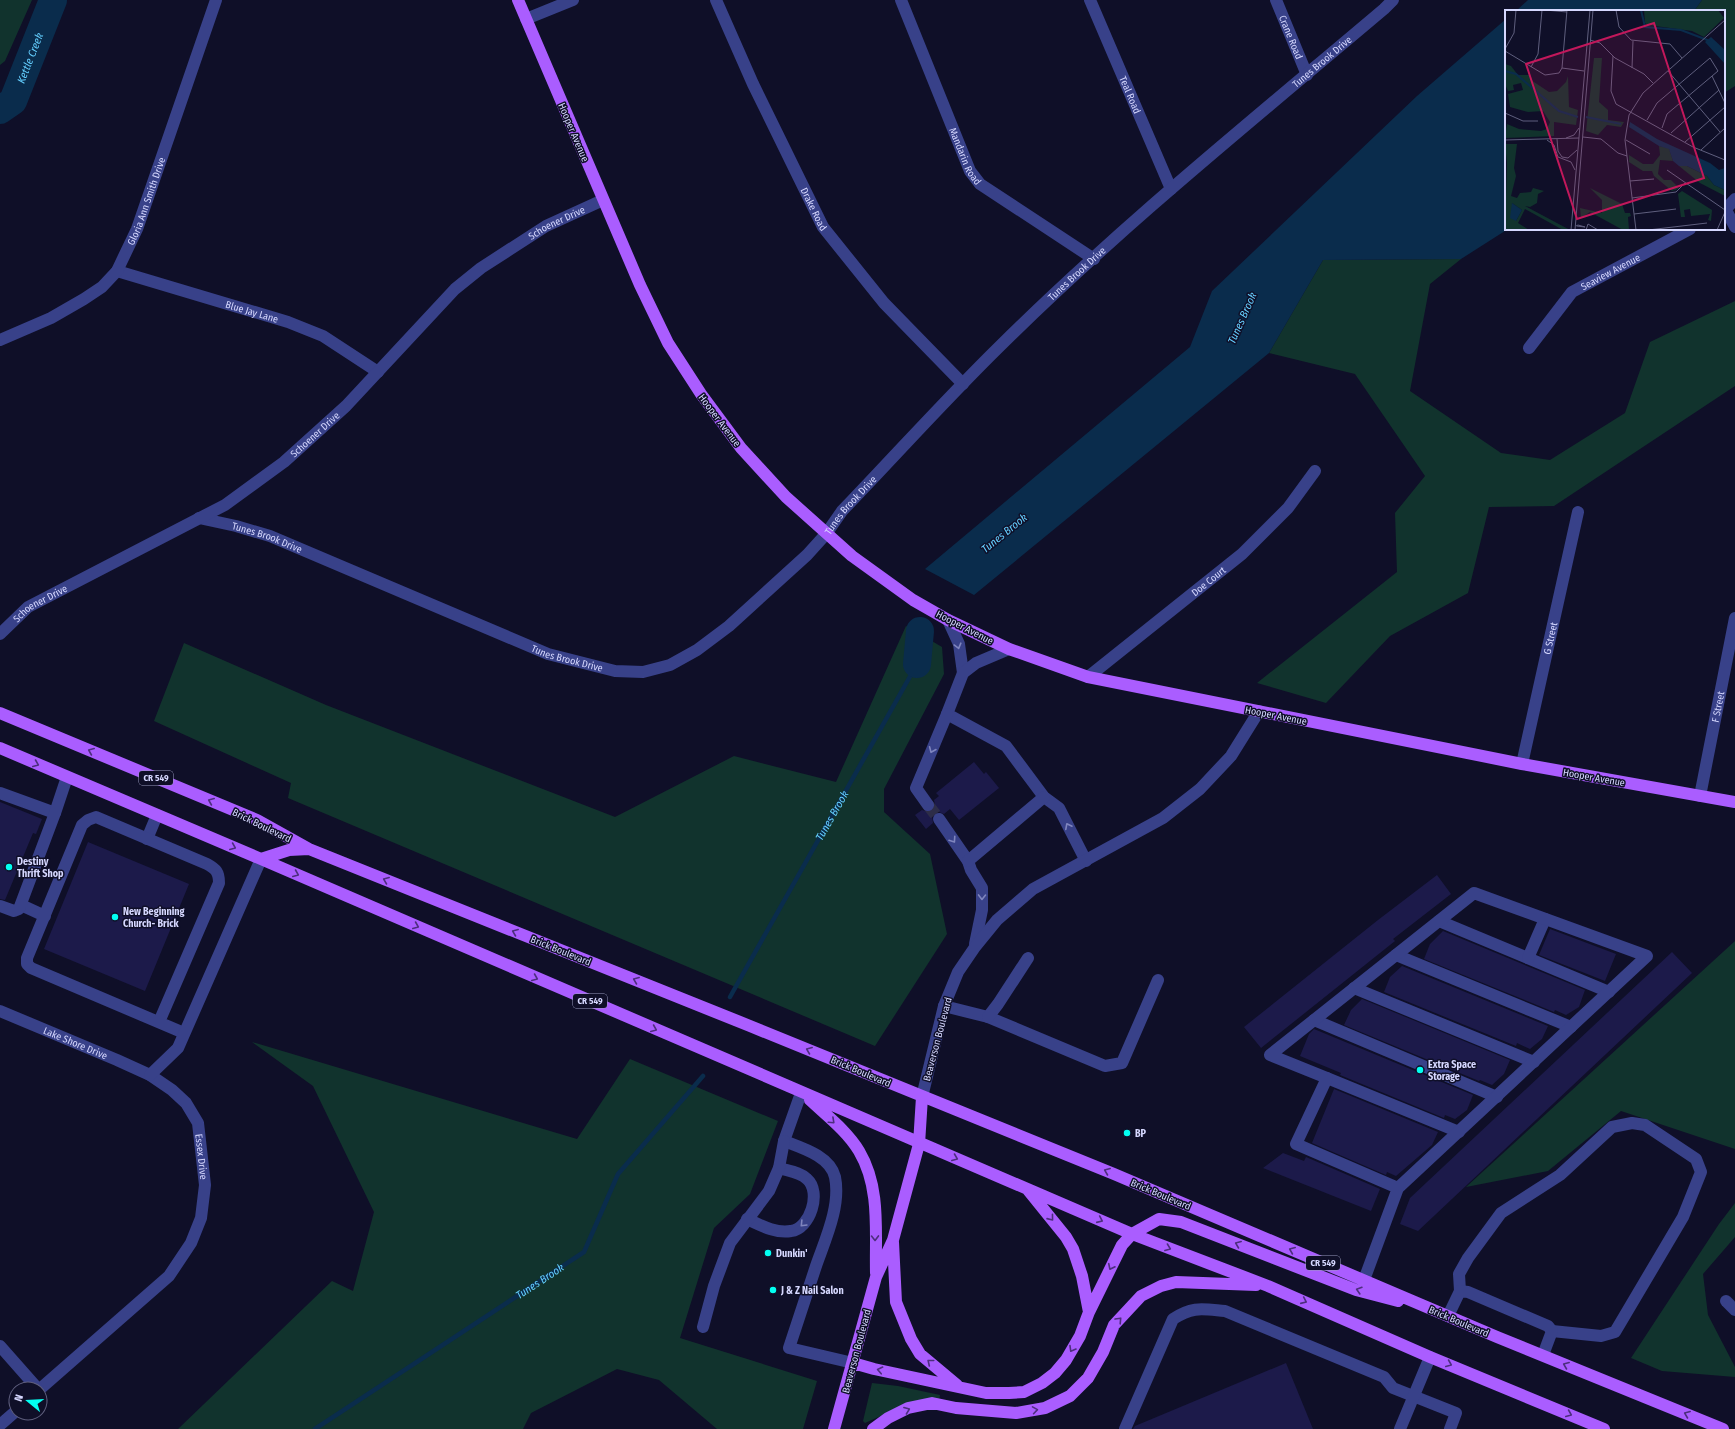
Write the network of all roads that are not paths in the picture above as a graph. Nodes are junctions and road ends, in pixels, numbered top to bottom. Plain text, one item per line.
1 (216, 0) edge
2 (518, 0) edge
3 (573, 0) edge
4 (716, 0) edge
5 (901, 0) edge
6 (1090, 0) edge
7 (1276, 0) edge
8 (1393, 0) edge
9 (526, 20) junction
10 (1307, 74) junction
11 (1171, 189) junction
12 (1735, 199) edge
13 (603, 200) junction
14 (1725, 211) edge
15 (1735, 227) edge
16 (1688, 230) edge
17 (1094, 258) junction
18 (117, 271) junction
19 (0, 340) edge
20 (1529, 348) dead end
21 (378, 372) junction
22 (963, 384) junction
23 (1315, 470) dead end
24 (1578, 512) dead end
25 (199, 518) junction
26 (826, 534) junction
27 (1735, 618) edge
28 (948, 620) junction
29 (0, 634) edge
30 (1009, 649) junction
31 (963, 673) junction
32 (1088, 677) junction
33 (1259, 712) junction
34 (0, 713) edge
35 (947, 714) junction
36 (0, 748) edge
37 (1522, 764) junction
38 (67, 777) junction
39 (0, 793) edge
40 (1700, 796) junction
41 (1044, 797) junction
42 (1735, 802) edge
43 (928, 805) tunnel mouth
44 (55, 813) junction
45 (158, 815) junction
46 (939, 818) tunnel mouth
47 (147, 839) junction
48 (309, 849) junction
49 (261, 859) junction
50 (968, 861) junction
51 (1086, 861) junction
52 (21, 904) junction
53 (0, 906) edge
54 (45, 916) junction
55 (1545, 919) junction
56 (1439, 921) junction
57 (975, 947) junction
58 (1396, 955) junction
59 (1028, 958) dead end
60 (1528, 958) junction
61 (1158, 980) dead end
62 (1354, 988) junction
63 (1609, 992) junction
64 (944, 1006) junction
65 (0, 1011) edge
66 (988, 1017) junction
67 (1314, 1020) junction
68 (159, 1022) junction
69 (1572, 1027) junction
70 (184, 1033) junction
71 (1534, 1062) junction
72 (150, 1075) junction
73 (1327, 1078) junction
74 (803, 1094) junction
75 (922, 1097) junction
76 (1497, 1097) junction
77 (1459, 1132) junction
78 (784, 1141) junction
79 (919, 1144) junction
80 (779, 1168) junction
81 (1026, 1188) junction
82 (1398, 1188) junction
83 (811, 1209) junction
84 (832, 1214) junction
85 (747, 1219) junction
86 (1132, 1234) junction
87 (893, 1240) junction
88 (876, 1277) junction
89 (1364, 1280) junction
90 (1268, 1286) junction
91 (1460, 1291) junction
92 (1726, 1301) dead end
93 (1424, 1306) junction
94 (1735, 1310) edge
95 (1090, 1312) junction
96 (1448, 1316) junction
97 (703, 1327) dead end
98 (1552, 1330) junction
99 (0, 1346) edge
100 (1543, 1355) junction
101 (1430, 1356) junction
102 (853, 1363) junction
103 (32, 1381) edge
104 (48, 1381) edge
105 (960, 1387) junction
106 (1413, 1396) junction
107 (8, 1418) edge
108 (0, 1425) edge
109 (834, 1429) edge
110 (873, 1429) edge
111 (1125, 1429) edge
112 (1400, 1429) edge
113 (1450, 1429) edge
114 (1604, 1429) edge
115 (1723, 1429) edge

1 - 18 street, Gloria Ann Smith Drive
2 - 9 main road, Hooper Avenue
3 - 9 street
4 - 22 street, Drake Road
5 - 17 street, Mandarin Road
6 - 11 street, Teal Road
7 - 10 street, Crane Road
8 - 10 street, Tunes Brook Drive
9 - 13 main road, Hooper Avenue
10 - 11 street, Tunes Brook Drive
11 - 17 street, Tunes Brook Drive
12 - 14 street
13 - 21 street, Schoener Drive
13 - 26 main road, Hooper Avenue
14 - 15 street
16 - 20 street, Seaview Avenue
17 - 22 street, Tunes Brook Drive
18 - 19 street, Gloria Ann Smith Drive
18 - 21 street, Blue Jay Lane
21 - 25 street, Schoener Drive
22 - 26 street, Tunes Brook Drive
23 - 32 street, Doe Court
24 - 37 street, G Street
25 - 26 street, Tunes Brook Drive
25 - 29 street, Schoener Drive
26 - 28 main road, Hooper Avenue
27 - 40 street, F Street
28 - 30 main road, Hooper Avenue
28 -> 31 street
30 - 31 street
30 - 32 main road, Hooper Avenue
31 - 35 street
32 - 33 main road, Hooper Avenue
33 - 37 main road, Hooper Avenue
33 - 51 street, Beaverson Boulevard
48 -> 34 main road, Brick Boulevard / CR 549
35 - 41 street
35 -> 43 street
36 -> 38 main road, CR 549
37 - 40 main road, Hooper Avenue
38 - 44 street
38 - 45 main road, CR 549
39 - 44 street
40 - 42 main road, Hooper Avenue
41 - 50 street
51 -> 41 street
44 - 52 street
45 - 47 street
45 -> 49 main road, CR 549
46 -> 50 street
47 - 54 street
47 - 68 street
48 - 49 main road
75 -> 48 main road, Brick Boulevard / CR 549
49 - 70 street
49 -> 74 main road, CR 549
50 -> 57 street
51 - 57 street, Beaverson Boulevard
52 - 53 street
52 - 54 street
54 - 68 street
55 - 56 street
55 - 60 street
55 - 63 street
56 - 58 street
56 - 60 street
57 - 64 street, Beaverson Boulevard
58 - 62 street
58 - 69 street
59 - 66 street
60 - 63 street
61 - 66 street
62 - 67 street
62 - 71 street
63 - 69 street
64 - 66 street
64 - 75 street, Beaverson Boulevard
65 - 72 street, Lake Shore Drive
67 - 73 street
67 - 76 street
68 - 70 street
69 - 71 street
70 - 72 street
71 - 76 street
72 - 104 street, Essex Drive
73 - 77 street
73 - 82 street
74 - 78 street
74 - 79 main road, CR 549
74 -> 88 main road
75 - 79 main road, Beaverson Boulevard
89 -> 75 main road, Brick Boulevard / CR 549
76 - 77 street
77 - 82 street
78 - 80 street
78 - 84 street
79 -> 81 main road, CR 549
79 - 87 main road, Beaverson Boulevard
80 - 83 street
80 - 85 street
81 -> 86 main road, CR 549
81 -> 95 main road
82 - 89 street
83 - 84 street
83 -> 85 street
84 - 102 street
85 - 97 street
86 -> 90 main road, CR 549
93 -> 86 main road
86 -> 95 main road
87 - 88 main road, Beaverson Boulevard
105 -> 87 main road
88 - 102 main road, Beaverson Boulevard
89 - 93 main road, Brick Boulevard / CR 549
90 -> 101 main road, CR 549
110 -> 90 main road
91 - 96 street
91 - 98 street
91 - 98 street
92 - 94 street
93 - 96 main road, Brick Boulevard / CR 549
95 -> 105 main road
96 - 100 main road, Brick Boulevard / CR 549
98 - 100 street
99 - 103 street
115 -> 100 main road, Brick Boulevard / CR 549
101 - 106 street
101 -> 114 main road, CR 549
105 -> 102 main road
102 - 109 main road, Beaverson Boulevard
106 - 111 street
106 - 112 street
106 - 113 street
107 - 108 street

